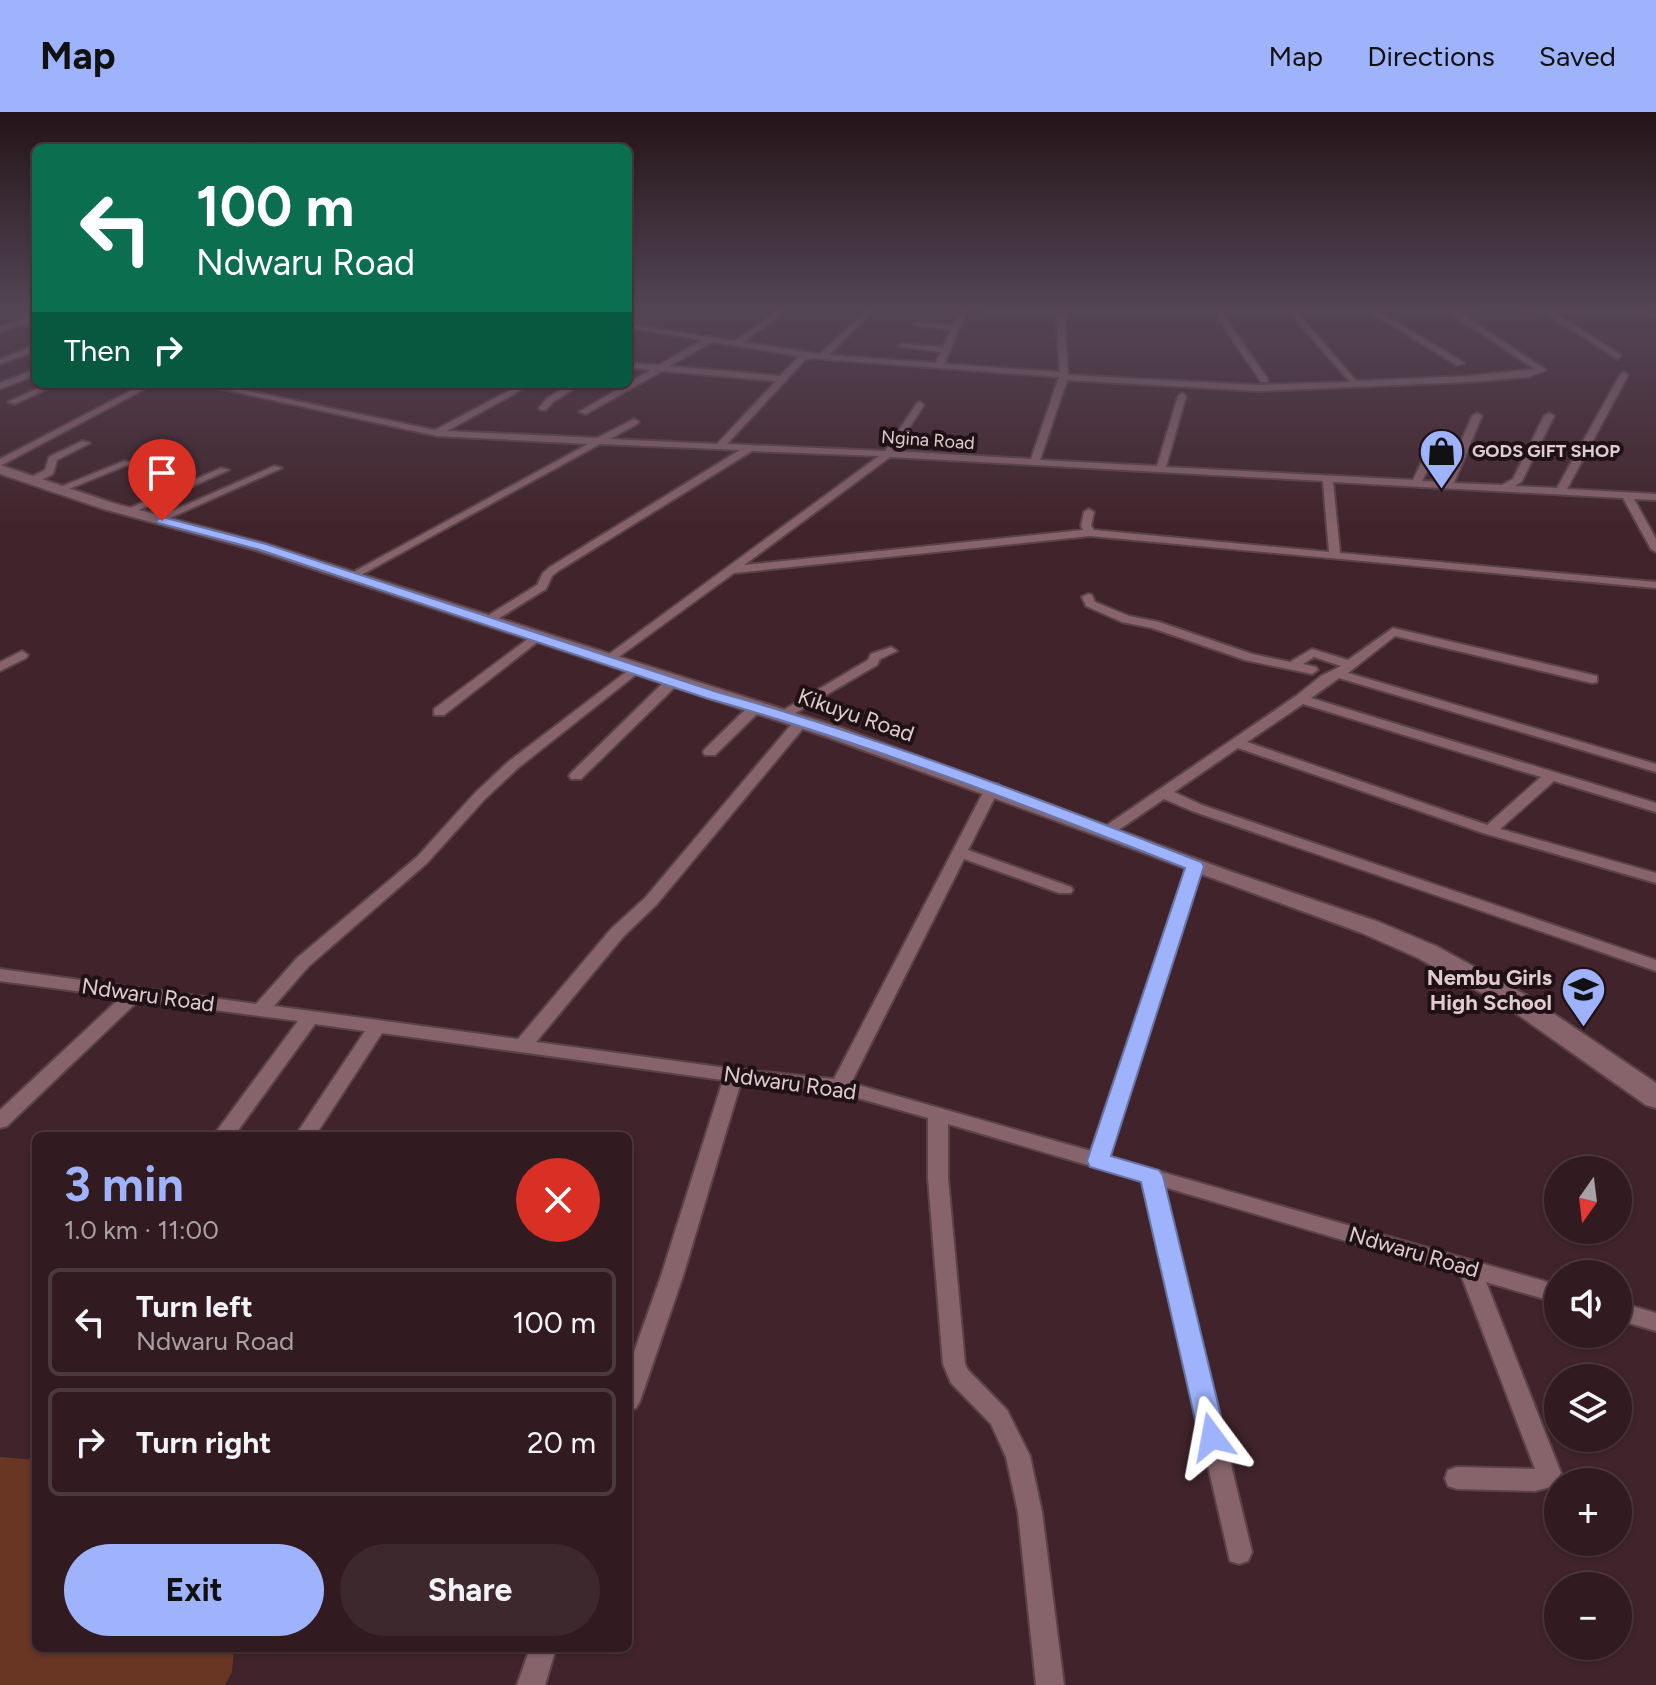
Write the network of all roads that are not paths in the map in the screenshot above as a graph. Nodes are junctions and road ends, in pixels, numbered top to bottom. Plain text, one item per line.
1 (780, 382) edge
2 (1062, 382) edge
3 (1168, 382) edge
4 (1389, 382) edge
5 (1620, 382) edge
6 (45, 388) edge
7 (143, 388) edge
8 (224, 388) edge
9 (254, 388) edge
10 (521, 388) edge
11 (570, 388) edge
12 (626, 388) edge
13 (244, 392) junction
14 (1182, 396) dead end
15 (12, 402) dead end
16 (920, 405) dead end
17 (543, 408) dead end
18 (583, 412) dead end
19 (1477, 416) dead end
20 (1549, 416) dead end
21 (634, 422) dead end
22 (437, 433) junction
23 (602, 442) junction
24 (85, 443) dead end
25 (719, 447) junction
26 (749, 449) junction
27 (1431, 453) dead end
28 (888, 454) junction
29 (127, 463) dead end
30 (1034, 463) junction
31 (0, 466) edge
32 (277, 468) dead end
33 (224, 470) dead end
34 (1160, 471) junction
35 (1328, 479) junction
36 (33, 480) junction
37 (1416, 484) junction
38 (1448, 485) junction
39 (1505, 488) junction
40 (60, 489) junction
41 (1561, 491) junction
42 (1627, 496) junction
43 (1656, 497) edge
44 (128, 511) junction
45 (1089, 512) dead end
46 (159, 519) junction
47 (1090, 533) junction
48 (1656, 549) edge
49 (1335, 555) junction
50 (731, 570) junction
51 (352, 577) junction
52 (1656, 585) edge
53 (1088, 597) dead end
54 (488, 621) junction
55 (536, 637) junction
56 (891, 651) dead end
57 (22, 655) dead end
58 (609, 660) junction
59 (1294, 665) junction
60 (0, 667) edge
61 (1343, 669) junction
62 (634, 670) junction
63 (1312, 670) dead end
64 (1592, 679) dead end
65 (672, 682) junction
66 (1301, 699) junction
67 (755, 708) junction
68 (439, 712) dead end
69 (791, 719) junction
70 (1237, 743) junction
71 (710, 752) dead end
72 (1656, 768) edge
73 (576, 776) dead end
74 (1552, 776) junction
75 (993, 787) junction
76 (1163, 793) junction
77 (1656, 808) edge
78 (1109, 830) junction
79 (1490, 830) junction
80 (958, 852) junction
81 (1195, 866) junction
82 (1656, 878) edge
83 (1065, 890) dead end
84 (1656, 966) edge
85 (0, 975) edge
86 (136, 993) junction
87 (261, 1010) junction
88 (309, 1019) junction
89 (378, 1025) junction
90 (524, 1044) junction
91 (734, 1075) junction
92 (840, 1086) junction
93 (1656, 1098) edge
94 (938, 1114) junction
95 (0, 1121) edge
96 (226, 1132) edge
97 (308, 1132) edge
98 (1098, 1161) junction
99 (1151, 1176) junction
100 (1470, 1269) junction
101 (1544, 1290) edge
102 (1632, 1315) edge
103 (1656, 1322) edge
104 (632, 1390) edge
105 (1457, 1478) dead end
106 (1239, 1552) dead end
107 (542, 1652) edge
108 (531, 1685) edge
109 (1050, 1685) edge

1 - 25 street
2 - 30 street
3 - 4 street
5 - 41 street
6 - 15 street
7 - 31 street
8 - 13 street, Ngina Road
9 - 13 street
10 - 22 street
11 - 17 street
12 - 18 street
13 - 22 street, Ngina Road
14 - 34 street
16 - 28 street
19 - 38 street
20 - 39 street
21 - 23 street
22 - 23 street, Ngina Road
23 - 25 street, Ngina Road
23 - 51 street
24 - 36 street
25 - 26 street, Ngina Road
26 - 28 street, Ngina Road
26 - 54 street
27 - 37 street
28 - 30 street, Ngina Road
28 - 50 street
29 - 40 street
30 - 34 street, Ngina Road
31 - 36 main road, Kikuyu Road
32 - 46 street
33 - 44 street
34 - 35 street, Ngina Road
35 - 37 street, Ngina Road
35 - 49 street
36 - 40 main road, Kikuyu Road
37 - 38 street, Ngina Road
38 - 39 street, Ngina Road
39 - 41 street, Ngina Road
40 - 44 main road, Kikuyu Road
41 - 42 street, Ngina Road
42 - 43 street, Ngina Road
42 - 48 street
44 - 46 main road, Kikuyu Road
45 - 47 street
46 - 51 main road, Kikuyu Road
47 - 49 street
47 - 50 street
49 - 52 street
50 - 58 street
51 - 54 main road, Kikuyu Road
53 - 59 street
54 - 55 main road, Kikuyu Road
55 - 58 main road, Kikuyu Road
55 - 68 street
56 - 69 street
57 - 60 street
58 - 62 main road, Kikuyu Road
59 - 61 street
59 - 63 street
61 - 64 street
61 - 66 street
61 - 72 street
62 - 65 main road, Kikuyu Road
62 - 87 street
65 - 67 main road, Kikuyu Road
65 - 73 street
66 - 70 street
66 - 74 street
67 - 69 main road, Kikuyu Road
67 - 71 street
69 - 75 main road, Kikuyu Road
69 - 90 street
70 - 76 street
70 - 79 street
74 - 77 street
74 - 79 street
75 - 78 main road, Kikuyu Road
75 - 80 street
76 - 78 street
76 - 84 street
78 - 81 main road, Kikuyu Road
79 - 82 street
80 - 83 street
80 - 92 street
81 - 93 main road, Kikuyu Road
81 - 98 street
85 - 86 street, Ndwaru Road
86 - 87 street, Ndwaru Road
86 - 95 street
87 - 88 street, Ndwaru Road
88 - 89 street, Ndwaru Road
88 - 96 street
89 - 90 street, Ndwaru Road
89 - 97 street
90 - 91 street, Ndwaru Road
91 - 92 street, Ndwaru Road
91 - 104 street
92 - 94 street, Ndwaru Road
94 - 98 street, Ndwaru Road
94 - 109 street
98 - 99 street, Ndwaru Road
99 - 100 street, Ndwaru Road
99 - 106 street
100 - 101 street, Ndwaru Road
100 - 105 street
102 - 103 street
107 - 108 street

